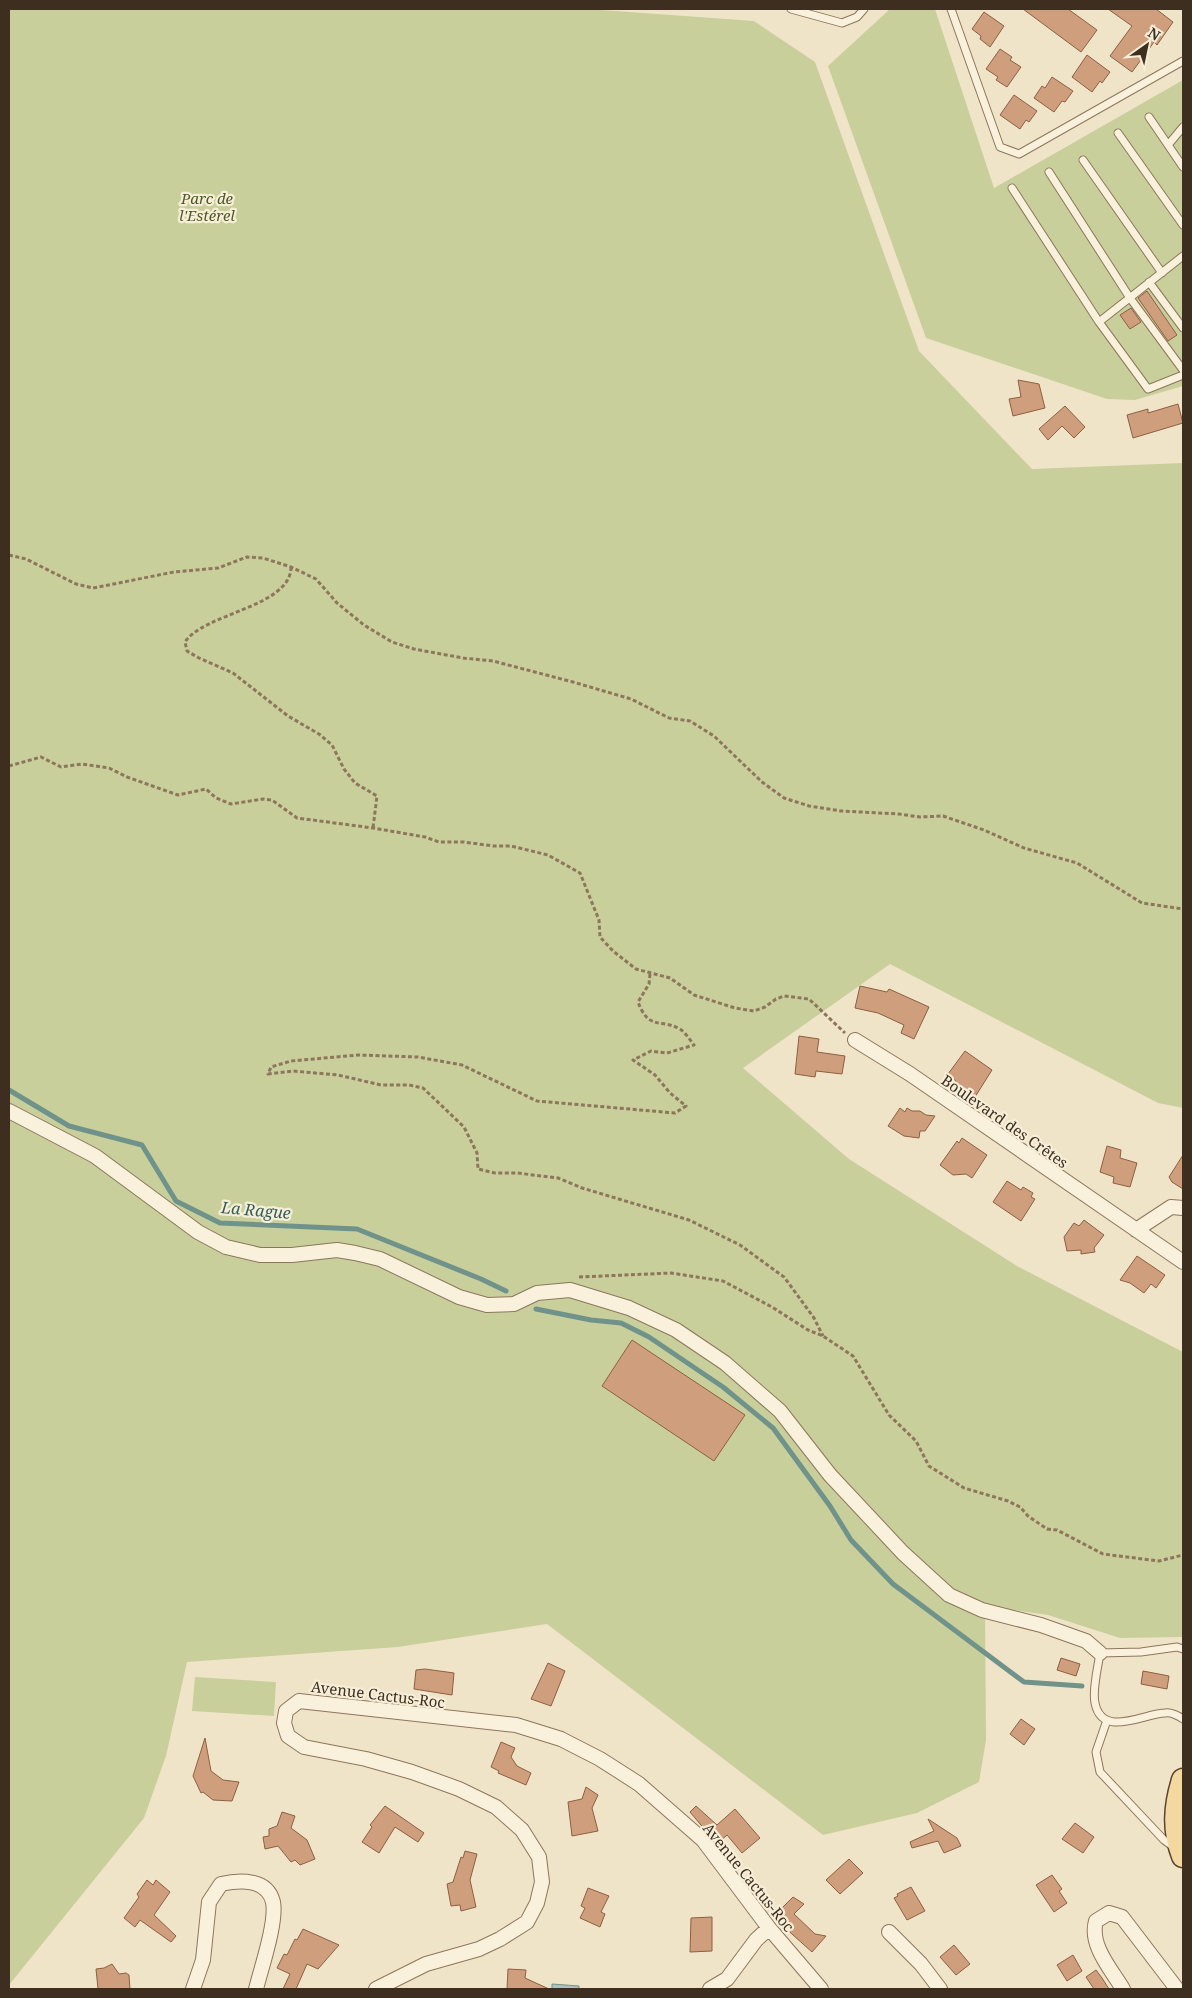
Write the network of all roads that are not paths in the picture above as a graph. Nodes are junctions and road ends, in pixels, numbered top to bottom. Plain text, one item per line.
1 (792, 9) edge
2 (864, 9) edge
3 (952, 9) edge
4 (1183, 60) edge
5 (1149, 117) dead end
6 (1183, 127) edge
7 (1118, 133) dead end
8 (1168, 145) junction
9 (1083, 160) dead end
10 (1183, 167) edge
11 (1049, 172) dead end
12 (1012, 188) dead end
13 (1183, 225) edge
14 (1183, 256) edge
15 (1162, 273) junction
16 (1149, 282) junction
17 (1130, 298) junction
18 (1099, 322) junction
19 (1183, 328) edge
20 (1183, 370) edge
21 (1183, 375) edge
22 (856, 1040) road end
23 (9, 1111) edge
24 (1183, 1208) edge
25 (1136, 1230) junction
26 (1183, 1262) edge
27 (1183, 1649) edge
28 (1100, 1653) junction
29 (1183, 1719) edge
30 (1106, 1720) junction
31 (1183, 1780) edge
32 (1183, 1854) edge
33 (769, 1928) junction
34 (889, 1932) dead end
35 (193, 1989) edge
36 (256, 1989) edge
37 (376, 1989) edge
38 (710, 1989) edge
39 (821, 1989) edge
40 (940, 1989) edge
41 (1123, 1989) edge
42 (1177, 1989) edge

1 - 2 lane
3 - 4 lane
5 - 8 lane
6 - 8 lane
7 - 13 lane
8 - 10 lane
9 - 15 lane
11 - 17 lane
12 - 18 lane
14 - 15 lane
15 - 16 lane
16 - 17 lane
16 - 19 lane
17 - 18 lane
17 - 20 lane
18 - 21 lane
22 - 25 street, Boulevard des Crêtes
23 - 28 street
24 - 25 street
25 - 26 street, Boulevard des Crêtes
27 - 28 lane
28 - 30 lane
29 - 30 lane
30 - 32 lane
31 - 32 main road
33 - 37 street, Avenue Cactus-Roc
33 - 38 street
33 - 39 street, Avenue Cactus-Roc
34 - 40 street
35 - 36 street
41 - 42 street

